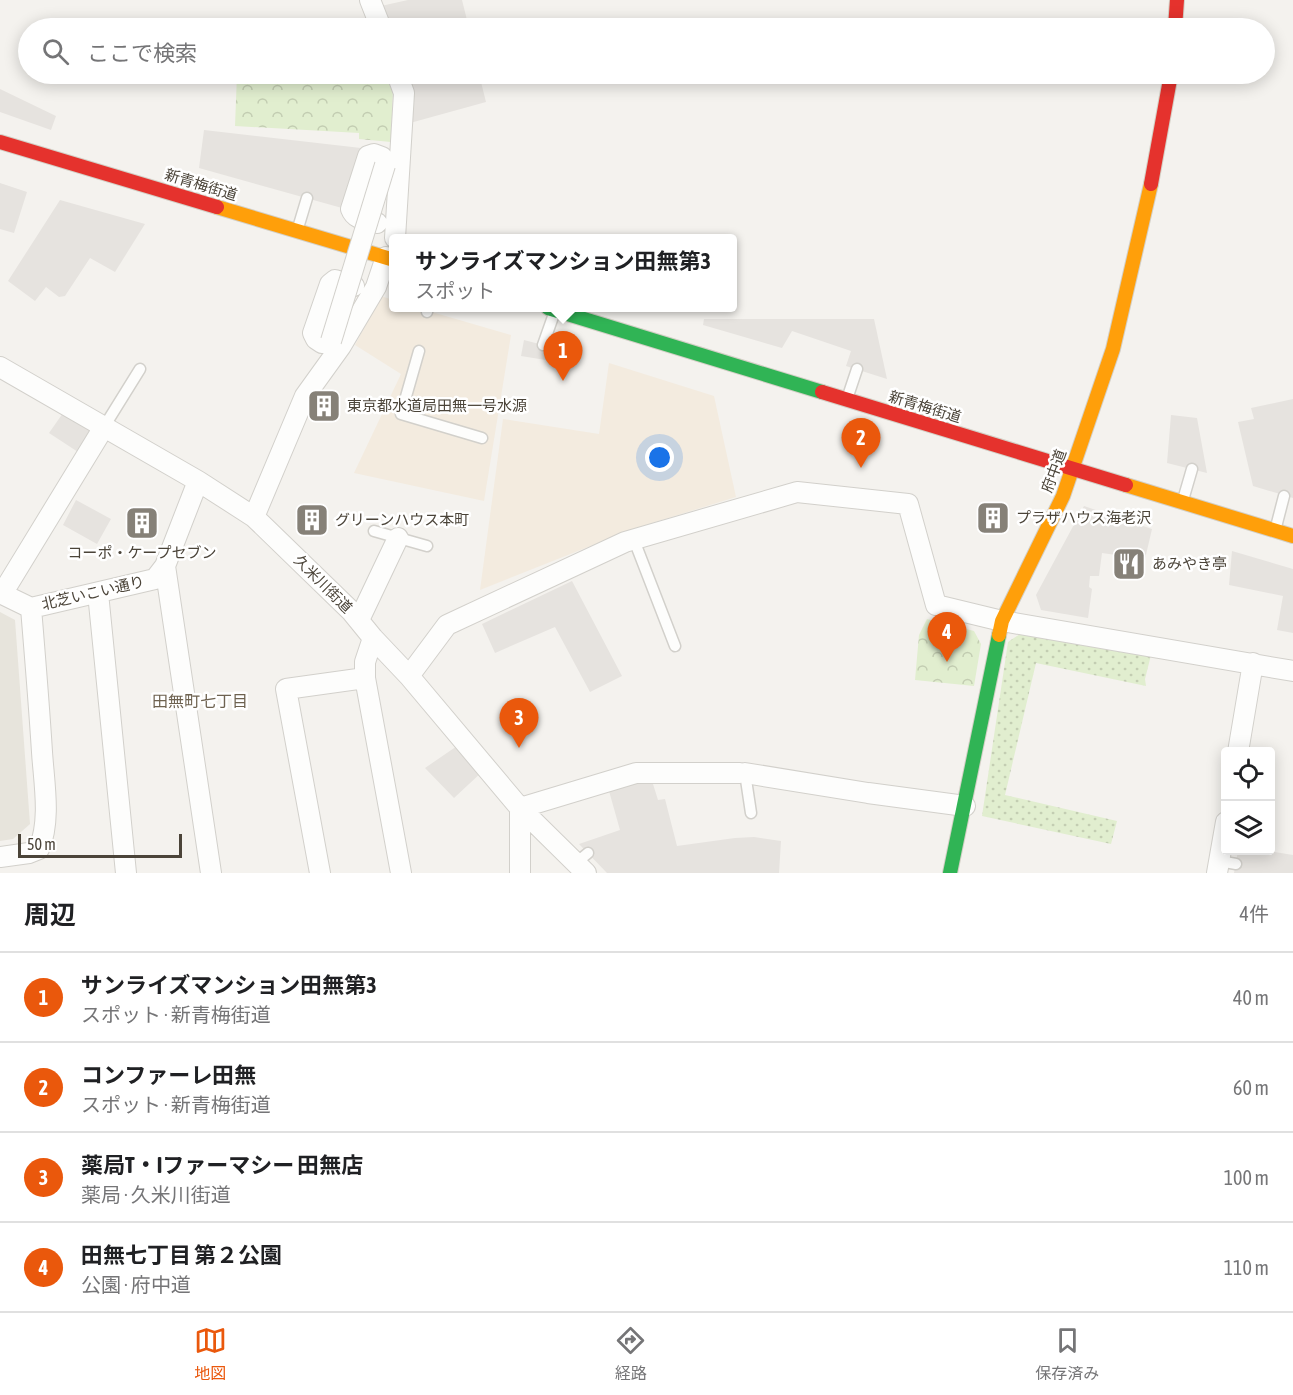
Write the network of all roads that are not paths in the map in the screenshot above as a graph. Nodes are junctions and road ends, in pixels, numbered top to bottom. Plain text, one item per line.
1 (370, 0) edge
2 (1177, 0) edge
3 (377, 18) edge
4 (1176, 18) edge
5 (403, 84) edge
6 (1169, 84) edge
7 (0, 142) edge
8 (307, 198) dead end
9 (377, 223) dead end
10 (297, 231) junction
11 (395, 234) edge
12 (389, 255) edge
13 (389, 260) edge
14 (354, 286) dead end
15 (551, 312) edge
16 (562, 312) edge
17 (543, 345) dead end
18 (419, 351) dead end
19 (0, 367) edge
20 (140, 369) dead end
21 (857, 369) dead end
22 (847, 400) junction
23 (104, 427) junction
24 (482, 438) dead end
25 (1192, 469) dead end
26 (1073, 470) junction
27 (198, 481) junction
28 (1284, 496) dead end
29 (1182, 502) junction
30 (255, 517) junction
31 (1275, 530) junction
32 (374, 531) dead end
33 (1293, 536) edge
34 (398, 538) junction
35 (634, 540) junction
36 (427, 546) dead end
37 (165, 566) junction
38 (1, 593) edge
39 (98, 593) junction
40 (31, 608) junction
41 (358, 620) junction
42 (1002, 621) junction
43 (372, 638) junction
44 (675, 646) dead end
45 (1253, 663) junction
46 (1293, 671) edge
47 (409, 676) junction
48 (365, 678) junction
49 (1239, 747) edge
50 (743, 773) junction
51 (965, 806) junction
52 (520, 808) junction
53 (752, 813) dead end
54 (0, 857) edge
55 (583, 863) edge
56 (126, 873) edge
57 (211, 873) edge
58 (320, 873) edge
59 (401, 873) edge
60 (520, 873) edge
61 (950, 873) edge

1 - 3 street
2 - 4 main road
5 - 11 street
6 - 26 main road, 府中道
7 - 10 main road, 新青梅街道
8 - 10 lane
9 - 14 street, bridge
10 - 12 main road, 新青梅街道
13 - 30 street
15 - 17 lane
16 - 22 main road, 新青梅街道
18 - 24 lane
19 - 23 street, 久米川街道
20 - 23 lane
21 - 22 lane
22 - 26 main road, 新青梅街道
23 - 27 street, 久米川街道
23 - 38 street
25 - 29 lane
26 - 29 main road, 新青梅街道
26 - 42 main road, 府中道
27 - 30 street, 久米川街道
27 - 37 street
28 - 31 lane
29 - 31 main road, 新青梅街道
30 - 41 street, 久米川街道
31 - 33 main road, 新青梅街道
32 - 34 lane
34 - 36 lane
34 - 41 street
35 - 42 street
35 - 44 lane
35 - 47 street
37 - 39 street, 北芝いこい通り
37 - 57 street
38 - 40 street, 北芝いこい通り
39 - 40 street, 北芝いこい通り
39 - 56 street
40 - 54 street
41 - 43 street, 久米川街道
42 - 45 street
42 - 51 main road, 府中道
43 - 47 street, 久米川街道
43 - 48 street
45 - 46 street
45 - 49 street
47 - 52 street, 久米川街道
48 - 58 street
48 - 59 street
50 - 51 street
50 - 52 street
50 - 53 lane
51 - 61 main road, 府中道
52 - 55 street, 久米川街道
52 - 60 street

